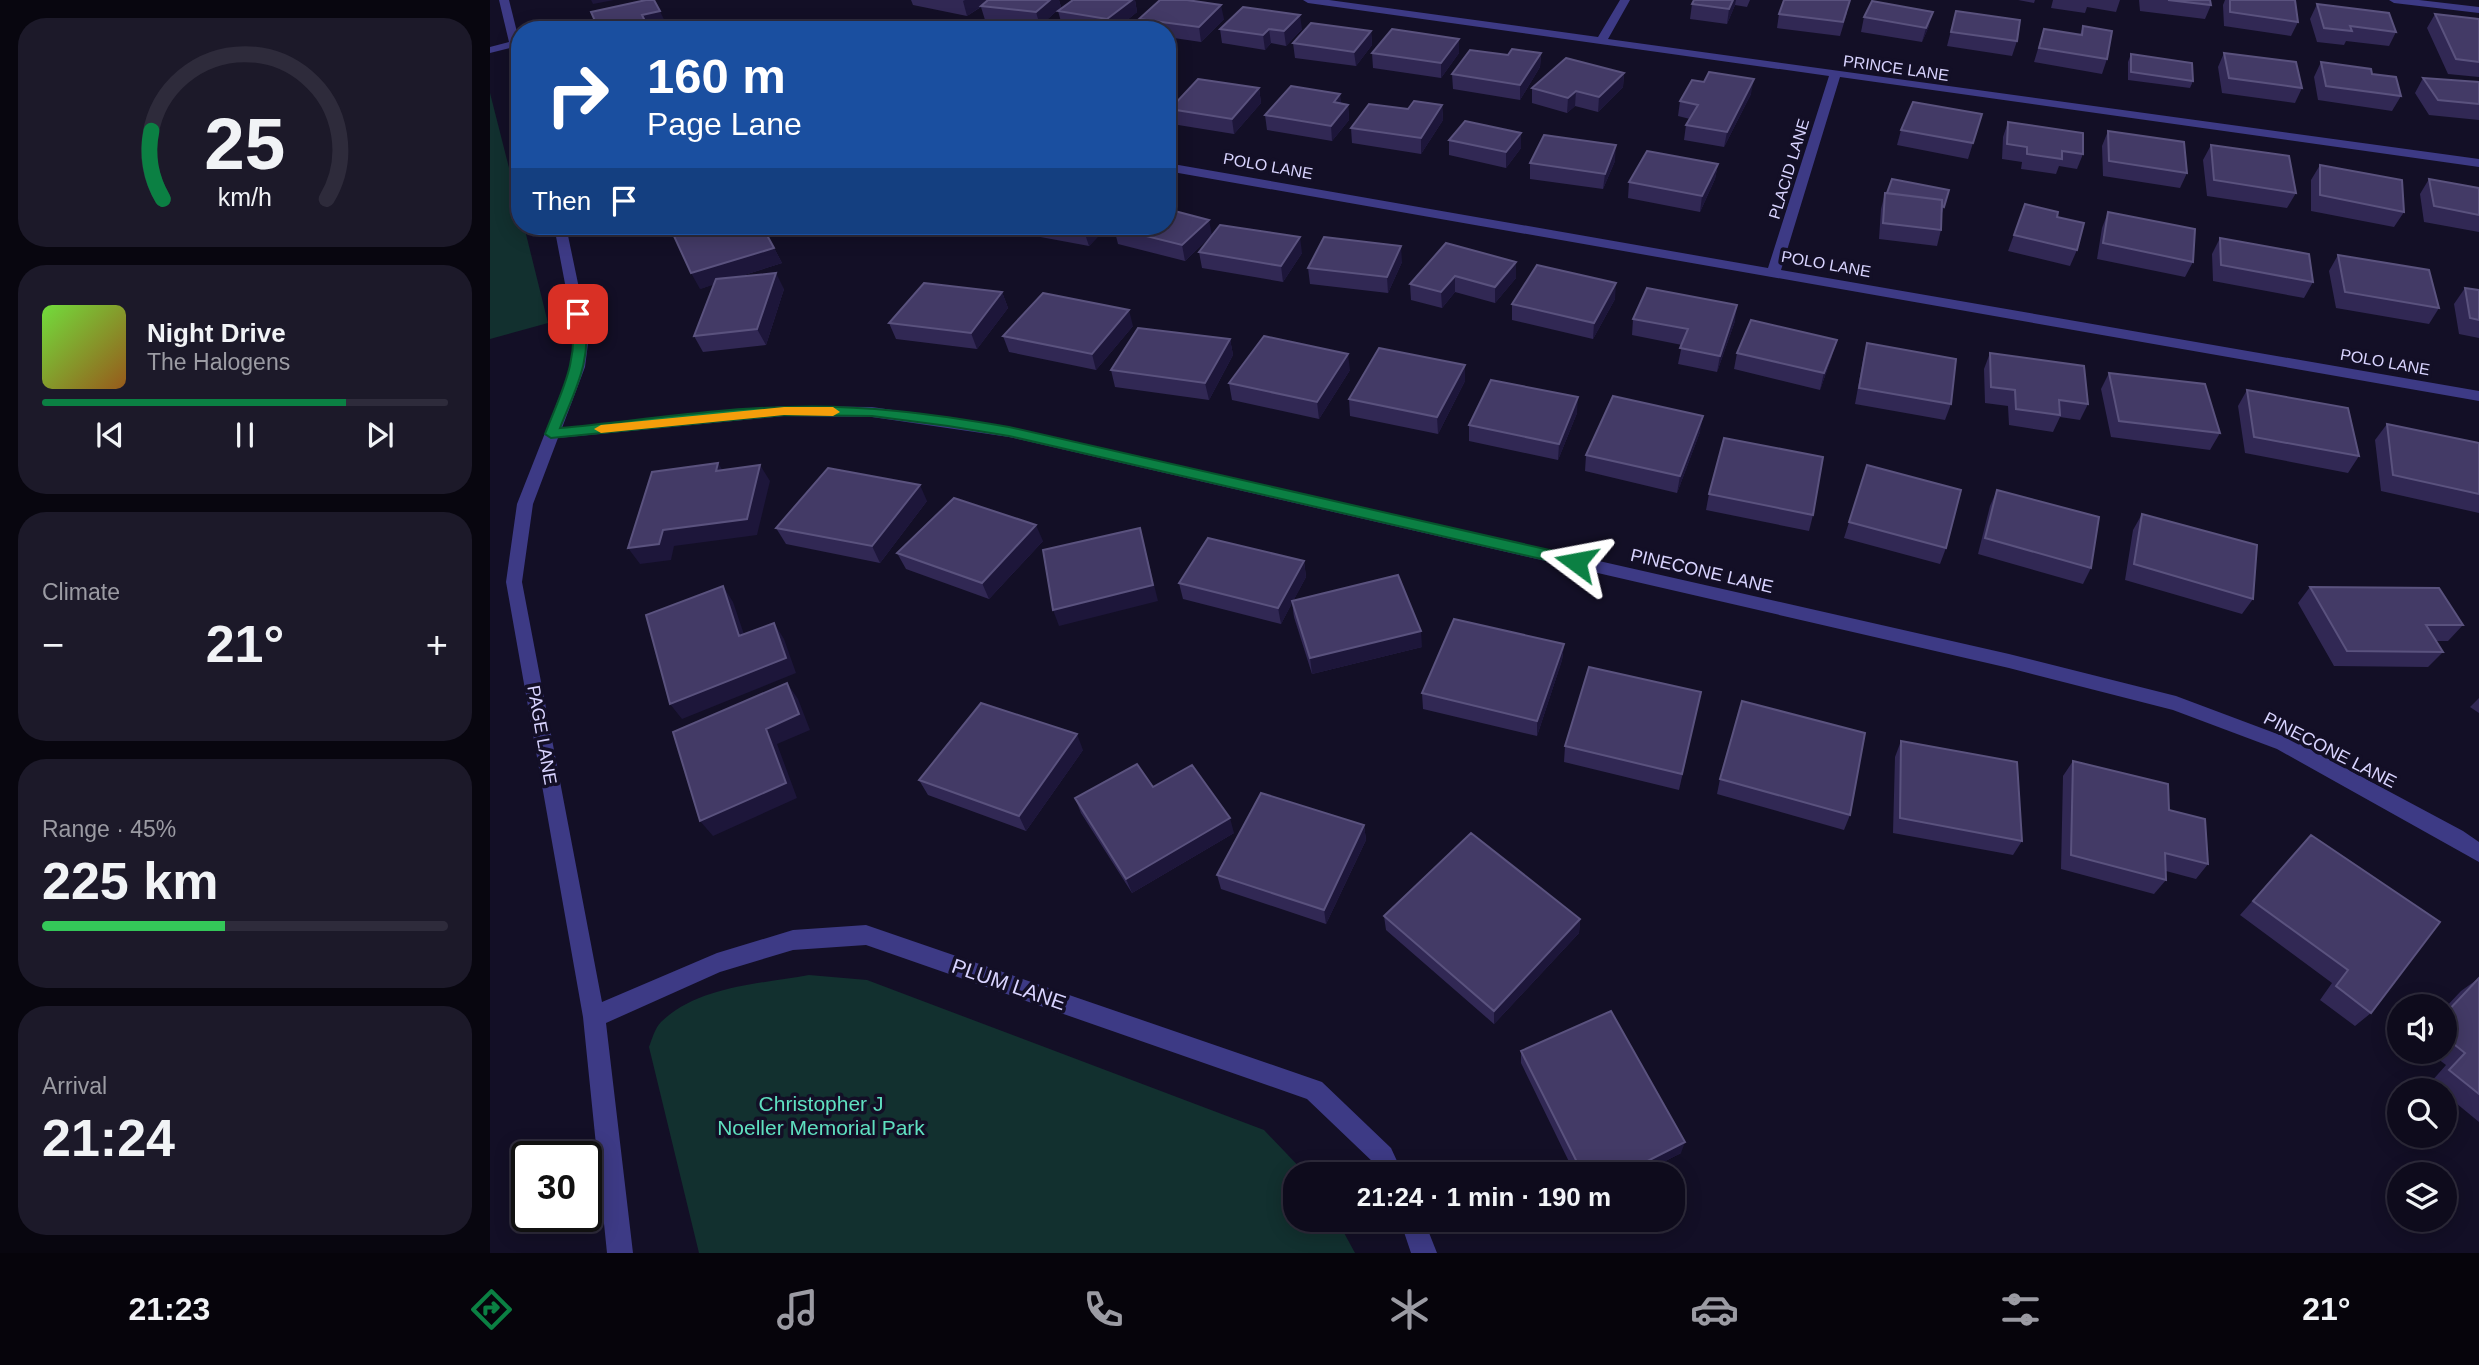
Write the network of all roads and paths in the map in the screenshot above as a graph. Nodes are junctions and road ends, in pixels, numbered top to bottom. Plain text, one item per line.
1 (504, 0) edge
2 (1308, 0) edge
3 (1625, 0) edge
4 (2394, 0) edge
5 (2479, 10) edge
6 (511, 31) edge
7 (1601, 41) junction
8 (511, 45) edge
9 (490, 50) edge
10 (1835, 75) junction
11 (2479, 163) edge
12 (1176, 168) edge
13 (561, 235) edge
14 (1773, 273) junction
15 (2479, 396) edge
16 (551, 434) junction
17 (2479, 853) edge
18 (594, 1017) junction
19 (1386, 1162) edge
20 (1416, 1232) edge
21 (620, 1253) edge
22 (1424, 1253) edge

1 - 6 street
2 - 7 street, PRINCE LANE
3 - 7 street
4 - 5 street
7 - 10 street, PRINCE LANE
8 - 9 street
10 - 11 street, PRINCE LANE
10 - 14 street, PLACID LANE
12 - 14 street, POLO LANE
13 - 16 street, PAGE LANE
14 - 15 street, POLO LANE
16 - 17 street, PINECONE LANE
16 - 18 street, PAGE LANE
18 - 19 street, PLUM LANE
18 - 21 street, PAGE LANE
20 - 22 street

